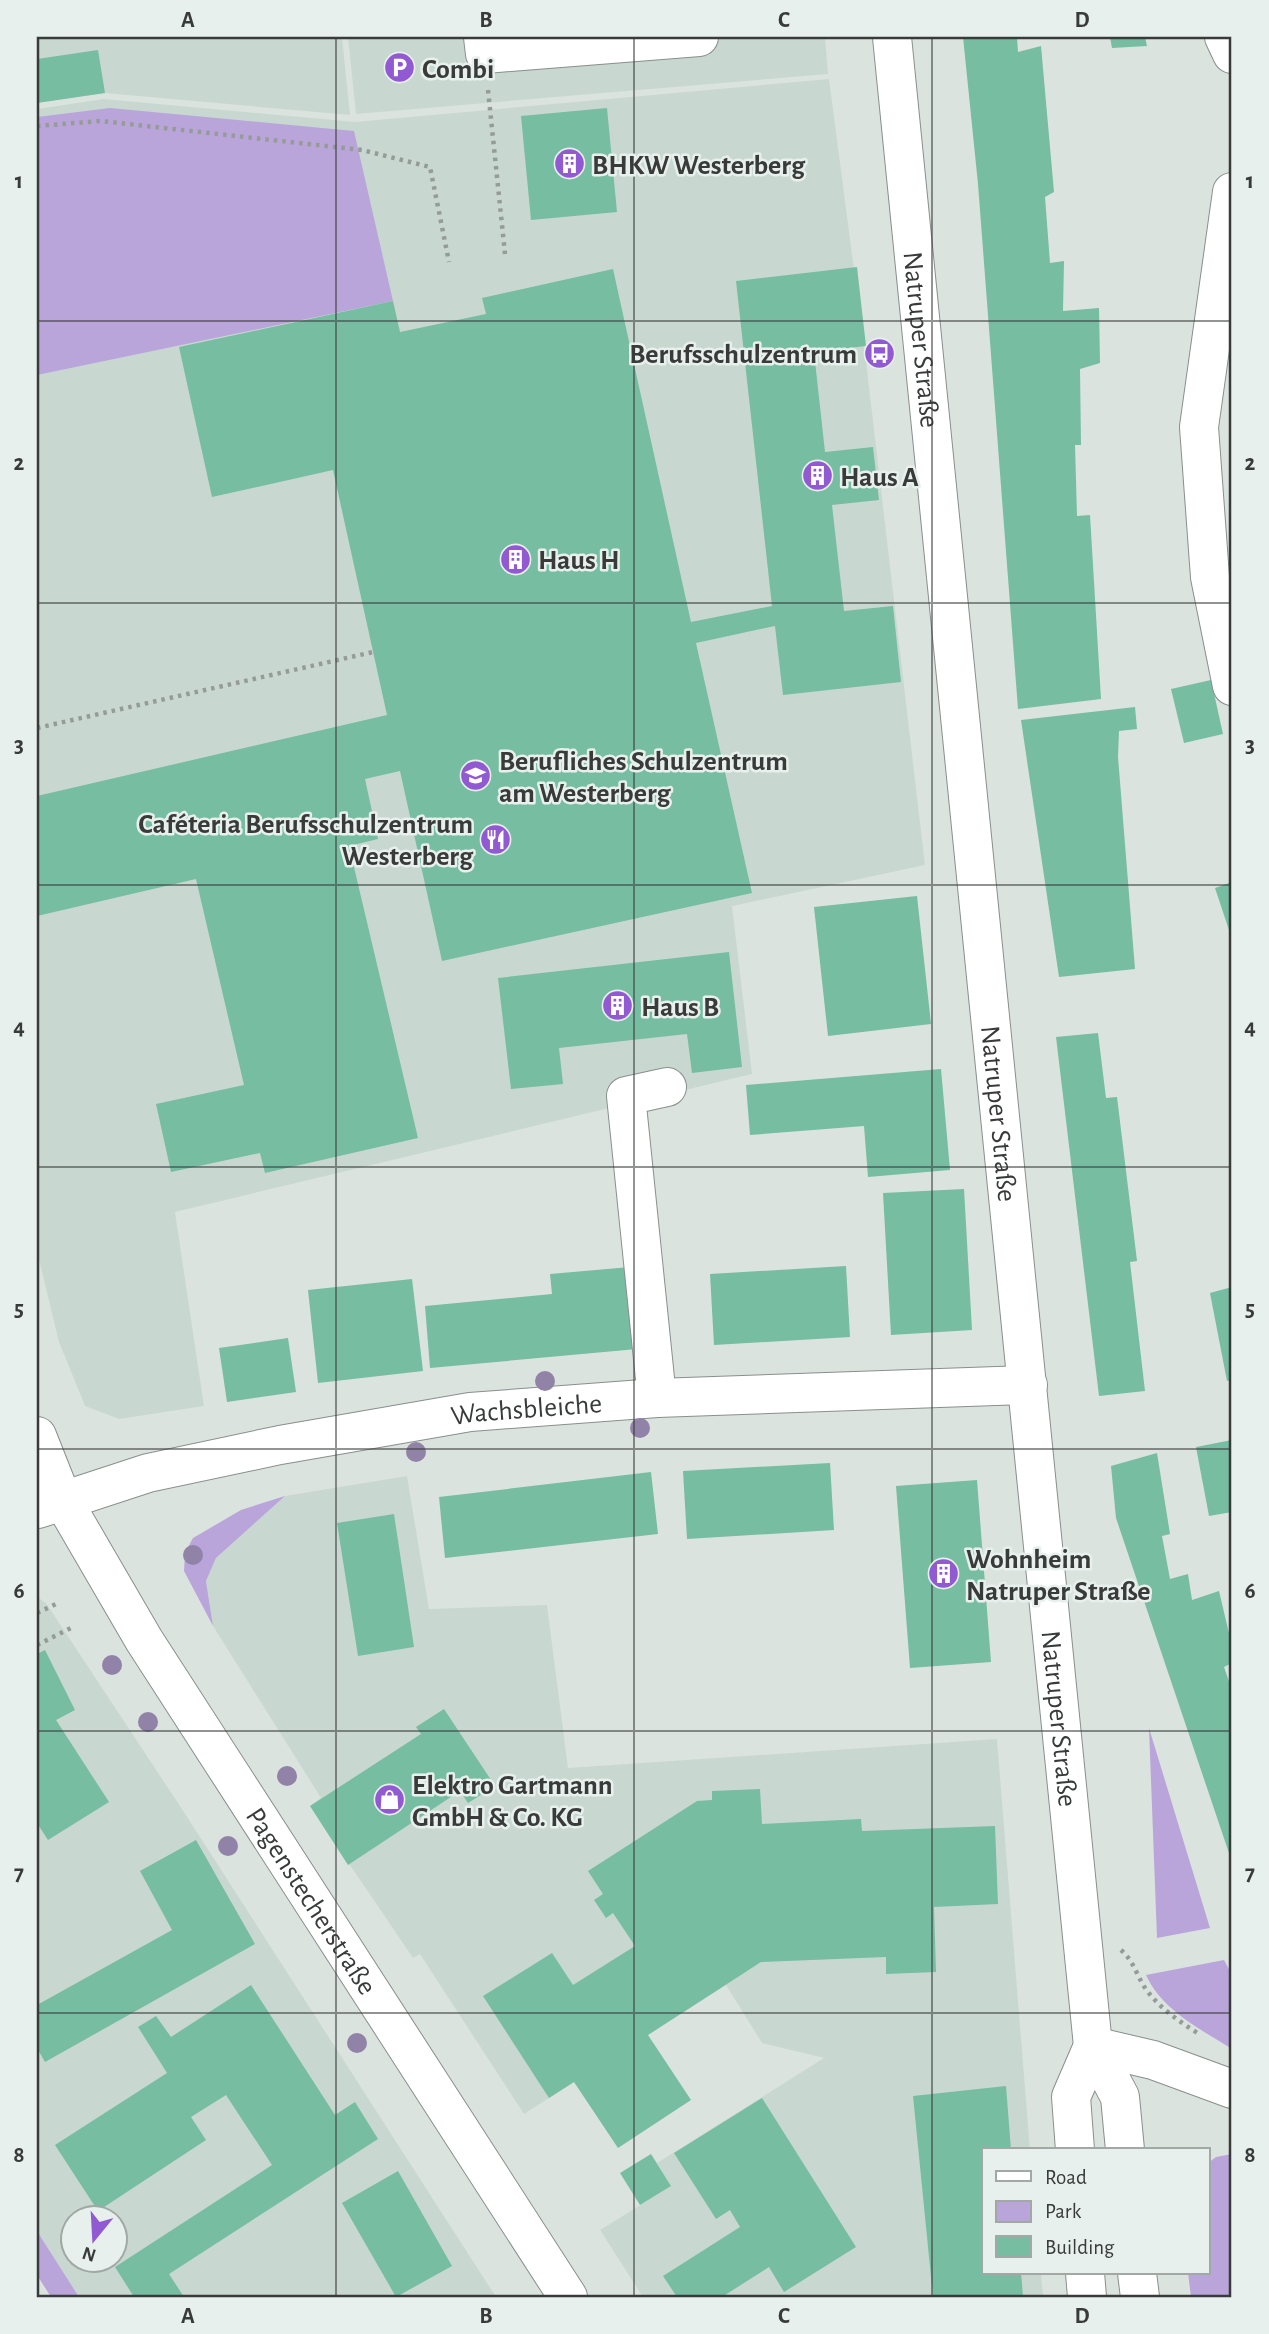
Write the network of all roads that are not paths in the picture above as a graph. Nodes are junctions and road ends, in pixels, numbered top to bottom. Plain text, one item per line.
1 (699, 37) edge
2 (892, 37) edge
3 (1224, 37) edge
4 (484, 45) edge
5 (1232, 54) edge
6 (1232, 192) edge
7 (1232, 687) edge
8 (667, 1087) dead end
9 (1028, 1385) junction
10 (657, 1398) junction
11 (37, 1436) edge
12 (49, 1504) edge
13 (1093, 2046) junction
14 (1232, 2089) edge
15 (1075, 2148) edge
16 (1125, 2148) edge
17 (1085, 2274) edge
18 (1138, 2274) edge
19 (568, 2297) edge
20 (1087, 2297) edge
21 (1140, 2297) edge

1 - 4 main road
2 - 9 main road, Natruper Straße
3 - 5 main road
6 - 7 main road
8 - 10 main road
9 - 10 main road, Wachsbleiche
9 - 13 main road, Natruper Straße
10 - 12 main road, Wachsbleiche
11 - 12 main road, Pagenstecherstraße
12 - 19 main road, Pagenstecherstraße
13 - 14 main road
13 - 15 main road
13 - 16 main road
17 - 20 main road
18 - 21 main road

